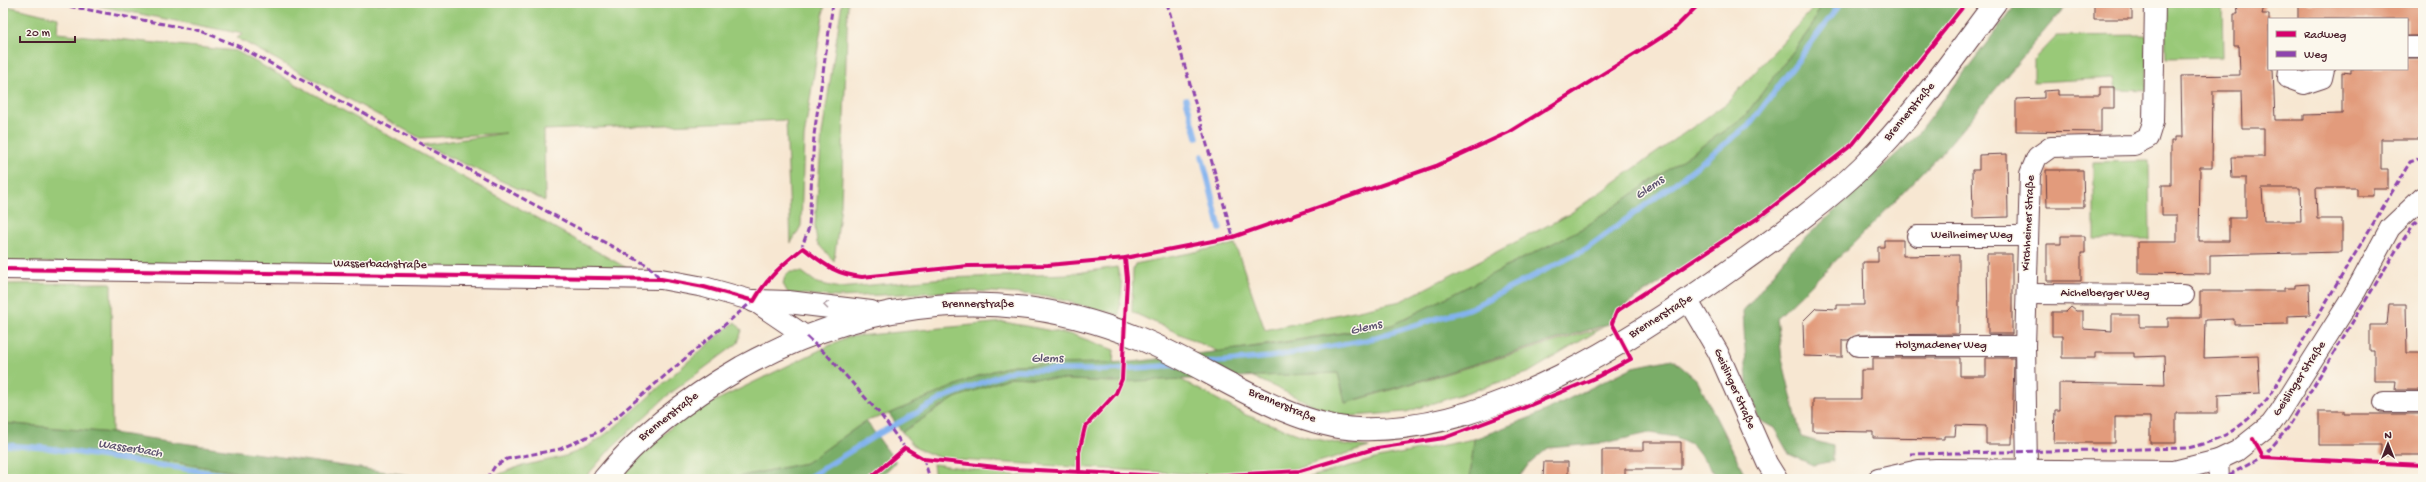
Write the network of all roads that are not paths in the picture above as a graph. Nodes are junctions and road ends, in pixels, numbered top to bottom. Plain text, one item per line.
1 (1996, 3) edge
2 (2155, 3) edge
3 (2408, 47) edge
4 (2423, 47) edge
5 (2289, 70) edge
6 (2324, 70) edge
7 (2423, 196) edge
8 (1917, 236) dead end
9 (2027, 236) junction
10 (3, 269) edge
11 (2027, 294) junction
12 (2184, 295) dead end
13 (754, 301) junction
14 (1688, 301) junction
15 (878, 313) junction
16 (807, 337) junction
17 (1858, 346) dead end
18 (2025, 346) junction
19 (2384, 402) dead end
20 (2423, 402) edge
21 (2027, 469) junction
22 (2219, 470) edge
23 (604, 479) edge
24 (1778, 479) edge
25 (1878, 479) edge

1 - 14 main road, Brennerstraße
2 - 9 street, Kirchheimer Straße
3 - 4 street
5 - 6 street
7 - 22 street, Geislinger Straße
8 - 9 street, Weilheimer Weg
9 - 11 street, Kirchheimer Straße
10 - 13 street, Wasserbachstraße
11 - 12 street, Aichelberger Weg
11 - 18 street, Kirchheimer Straße
15 -> 13 main road
13 - 16 street, Wasserbachstraße
14 - 15 main road, Brennerstraße
14 - 24 street, Geislinger Straße
15 - 16 main road, Brennerstraße
16 - 23 main road, Brennerstraße
17 - 18 street, Holzmadener Weg
18 - 21 street, Kirchheimer Straße
19 - 20 street
21 - 22 street, Geislinger Straße
21 - 25 street, Geislinger Straße

